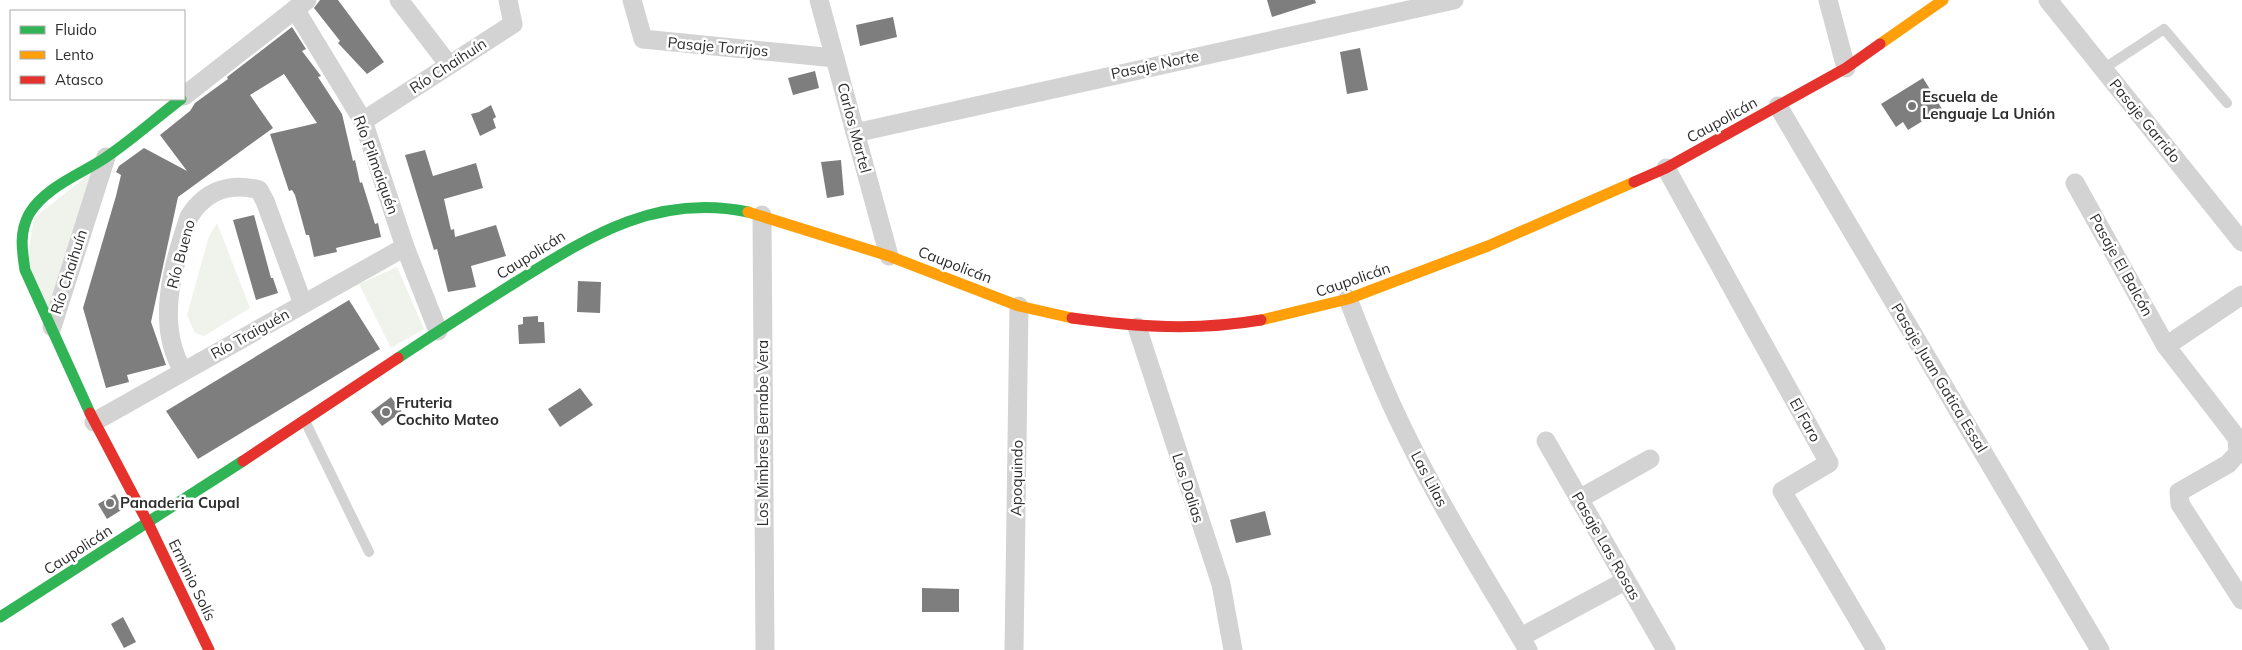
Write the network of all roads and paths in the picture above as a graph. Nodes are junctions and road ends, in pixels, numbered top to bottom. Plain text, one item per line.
1 (399, 0) edge
2 (508, 0) edge
3 (632, 0) edge
4 (819, 0) edge
5 (1454, 0) edge
6 (1828, 0) edge
7 (1943, 0) edge
8 (2048, 0) edge
9 (301, 5) edge
10 (835, 58) junction
11 (449, 65) junction
12 (1846, 68) junction
13 (2103, 69) junction
14 (185, 95) edge
15 (180, 100) edge
16 (2227, 104) dead end
17 (1778, 106) junction
18 (363, 121) junction
19 (855, 133) junction
20 (106, 157) junction
21 (1666, 168) junction
22 (2076, 183) dead end
23 (762, 215) junction
24 (2242, 242) edge
25 (405, 247) junction
26 (889, 256) junction
27 (2242, 295) edge
28 (1348, 298) junction
29 (303, 304) junction
30 (1020, 306) junction
31 (1137, 326) junction
32 (52, 327) junction
33 (438, 331) junction
34 (2166, 346) junction
35 (183, 371) junction
36 (94, 422) junction
37 (305, 422) junction
38 (1546, 441) dead end
39 (1650, 459) dead end
40 (1579, 499) junction
41 (148, 523) junction
42 (369, 552) dead end
43 (1625, 581) junction
44 (2242, 600) edge
45 (0, 618) edge
46 (1525, 644) edge
47 (209, 650) edge
48 (765, 650) edge
49 (1014, 650) edge
50 (1234, 650) edge
51 (1666, 650) edge
52 (1876, 650) edge
53 (2100, 650) edge

1 - 11 street
2 - 11 street, Río Chaihuín
3 - 10 street, Pasaje Torrijos
4 - 10 street, Carlos Martel
5 - 19 street, Pasaje Norte
6 - 12 street
7 - 12 street, Caupolicán
8 - 13 street, Pasaje Garrido
9 - 14 street
9 - 18 street, Río Pilmaiquén
10 - 19 street, Carlos Martel
11 - 18 street, Río Chaihuín
12 - 17 street, Caupolicán
13 - 16 lane
13 - 24 street, Pasaje Garrido
15 - 20 street
17 - 21 street, Caupolicán
17 - 53 street, Pasaje Juan Gatica Essal
18 - 25 street, Río Pilmaiquén
19 - 26 street, Carlos Martel
20 - 32 street, Río Chaihuín
20 - 32 street
21 - 28 street, Caupolicán
21 - 52 street, El Faro
22 - 34 street, Pasaje El Balcón
23 - 26 street, Caupolicán
23 - 33 street, Caupolicán
23 - 48 street, Los Mimbres Bernabe Vera
25 - 29 street, Río Traiguén
25 - 33 street, Río Pilmaiquén
26 - 30 street, Caupolicán
27 - 34 street
28 - 31 street, Caupolicán
28 - 46 street, Las Lilas
29 - 35 street, Río Traiguén
29 - 35 street, Río Bueno
30 - 31 street, Caupolicán
30 - 49 street, Apoquindo
31 - 50 street, Las Dalias
32 - 36 street, Río Chaihuín
33 - 37 street, Caupolicán
34 - 44 street, Pasaje El Balcón
35 - 36 street, Río Traiguén
36 - 41 street, Río Chaihuín
37 - 41 street, Caupolicán
37 - 42 lane
38 - 40 street, Pasaje Las Rosas
39 - 40 street
40 - 43 street, Pasaje Las Rosas
41 - 45 street, Caupolicán
41 - 47 street, Erminio Solís
43 - 46 street
43 - 51 street, Pasaje Las Rosas

